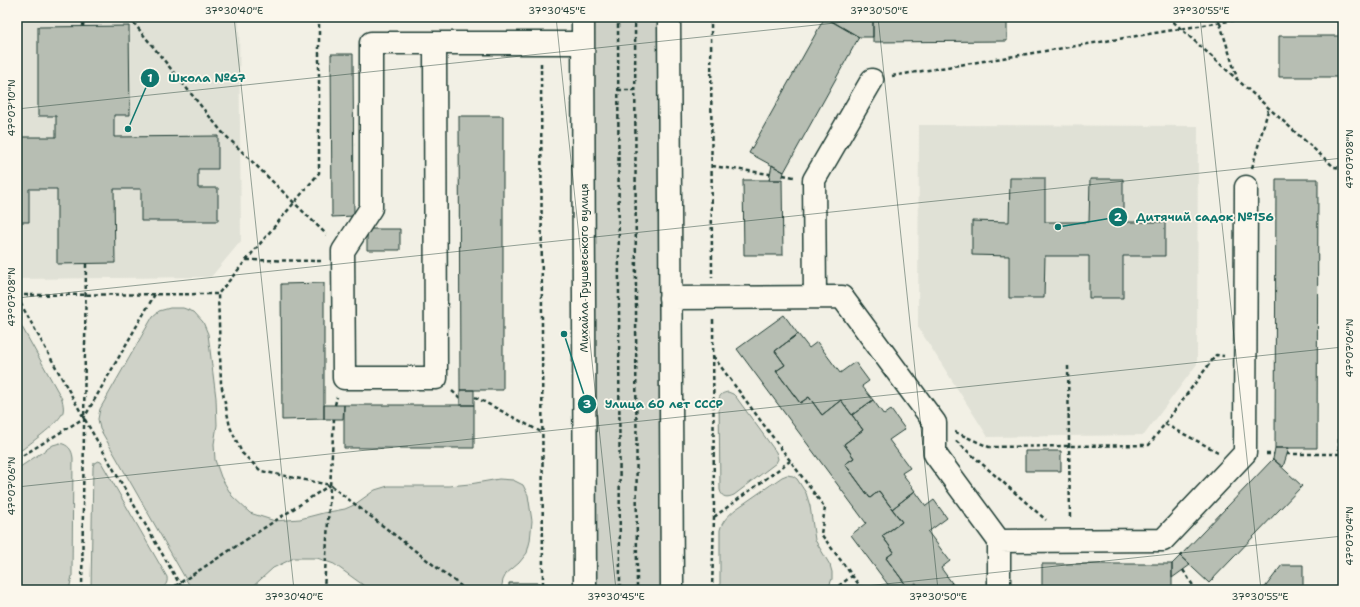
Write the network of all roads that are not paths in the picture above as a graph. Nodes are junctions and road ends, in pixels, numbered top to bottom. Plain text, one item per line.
1 (583, 17) edge
2 (669, 17) edge
3 (583, 42) junction
4 (435, 43) junction
5 (872, 80) road end
6 (1246, 187) road end
7 (815, 297) junction
8 (670, 298) junction
9 (999, 541) junction
10 (586, 590) edge
11 (672, 590) edge
12 (999, 590) edge

1 - 3 street, Михайла Грушевського вулиця
2 - 8 street
3 - 4 street
3 - 10 street, Михайла Грушевського вулиця
4 - 4 street
5 - 7 street
6 - 9 street
7 - 8 street
7 - 9 street
8 - 11 street
9 - 12 street

